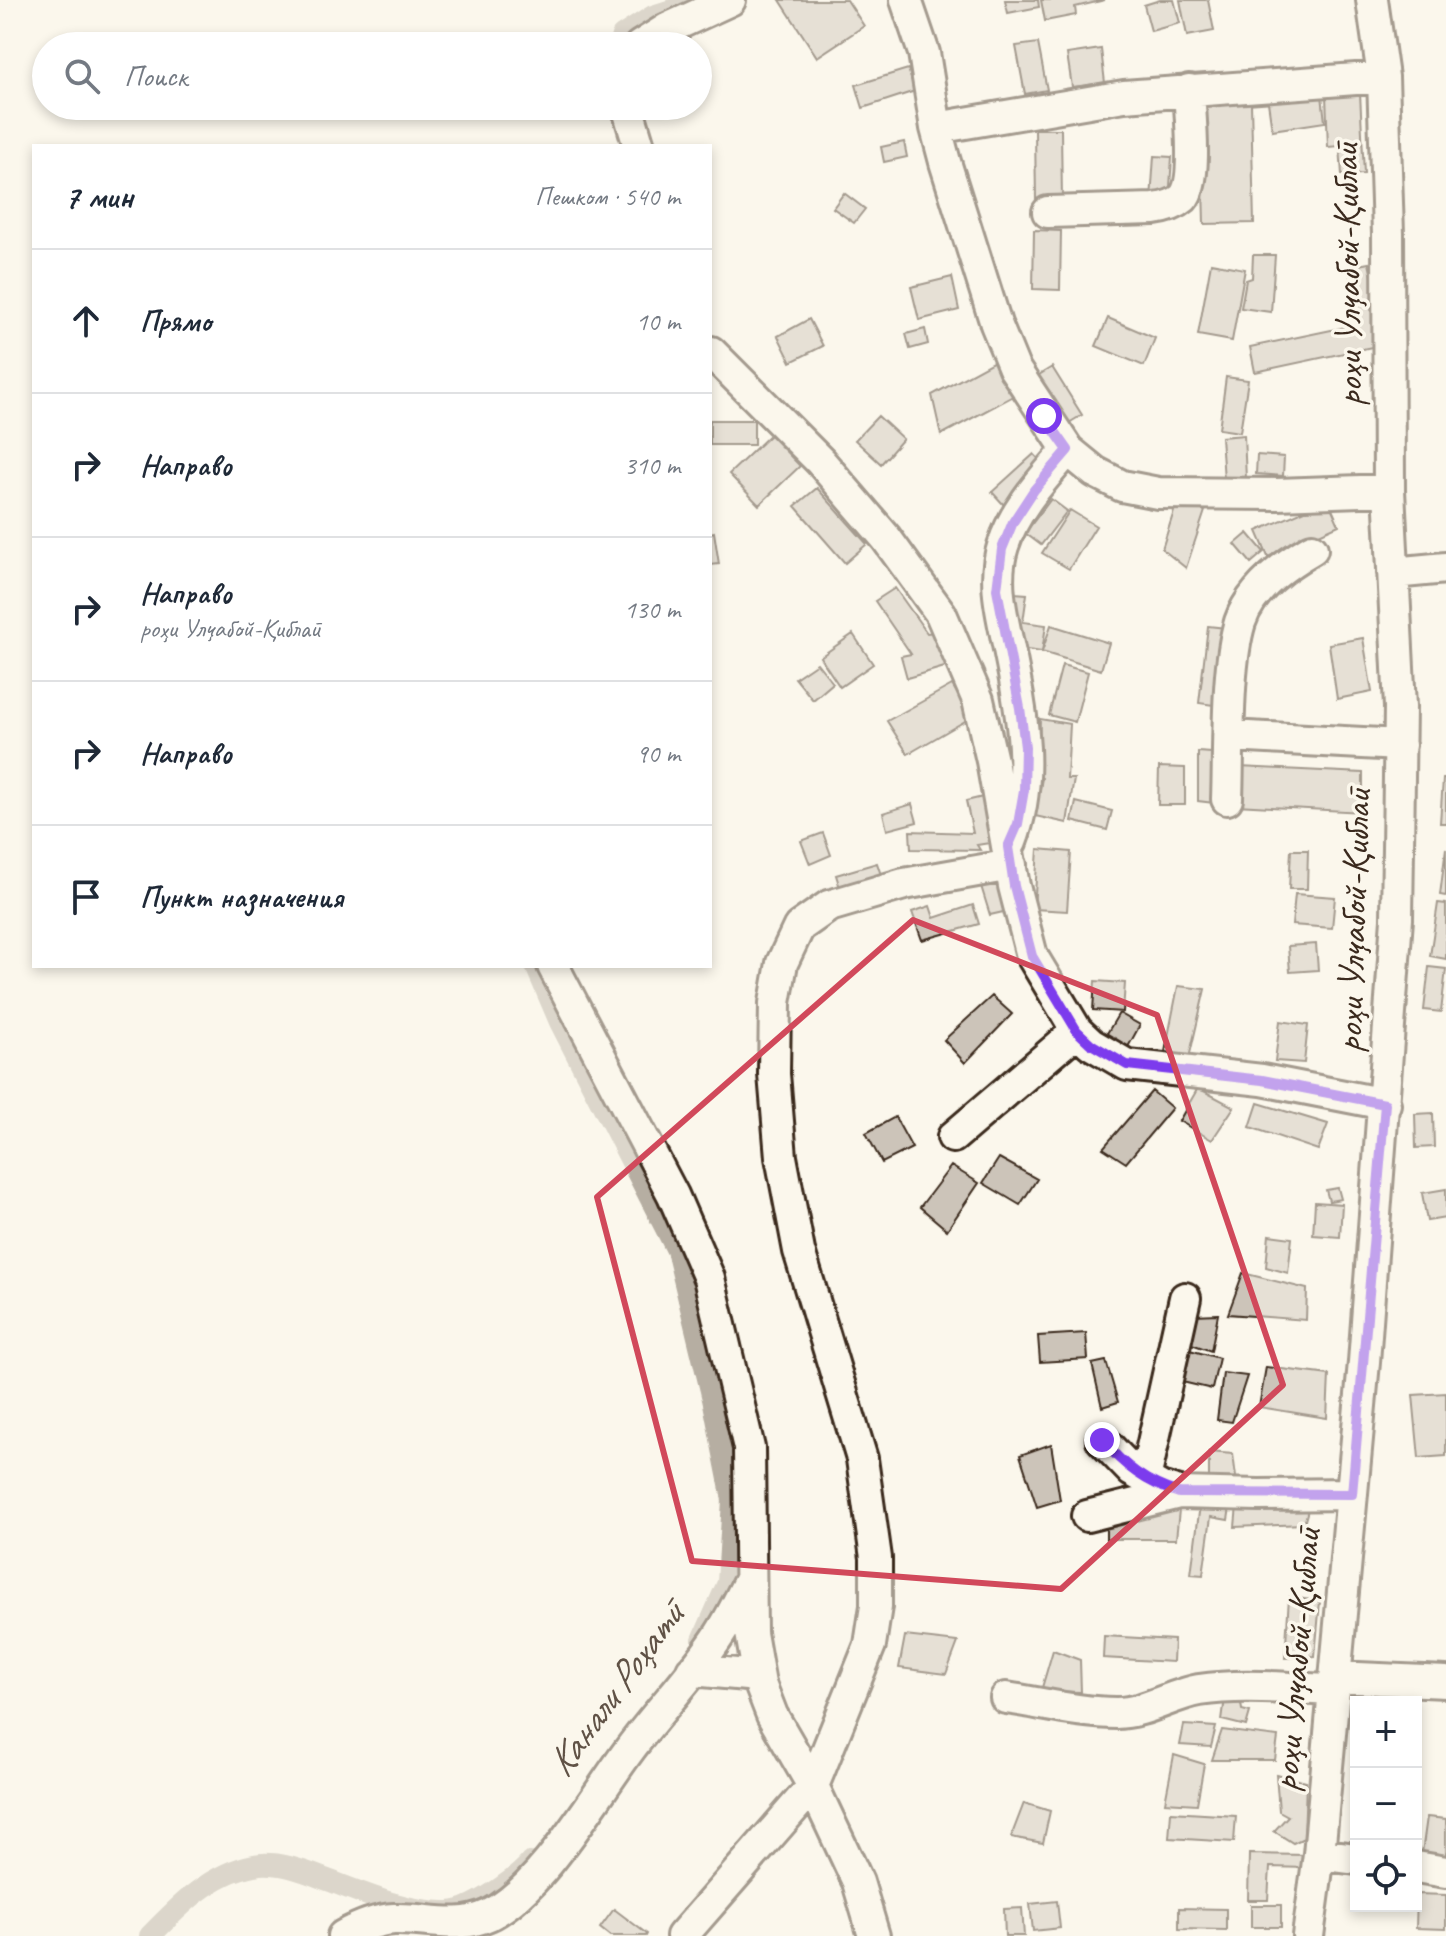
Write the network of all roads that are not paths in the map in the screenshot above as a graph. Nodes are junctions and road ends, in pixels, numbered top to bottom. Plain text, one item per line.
1 (730, 0) edge
2 (906, 0) edge
3 (1372, 0) edge
4 (662, 32) edge
5 (1383, 77) junction
6 (1189, 90) junction
7 (631, 120) edge
8 (936, 128) junction
9 (638, 144) edge
10 (1048, 212) dead end
11 (712, 356) edge
12 (1068, 450) junction
13 (1389, 490) junction
14 (1312, 549) dead end
15 (1446, 568) edge
16 (1393, 573) junction
17 (1230, 736) junction
18 (1400, 745) junction
19 (1227, 799) dead end
20 (1010, 856) junction
21 (554, 968) edge
22 (1077, 1031) junction
23 (1385, 1104) junction
24 (953, 1137) dead end
25 (1185, 1298) dead end
26 (1102, 1440) dead end
27 (1145, 1479) junction
28 (1179, 1493) junction
29 (1352, 1494) junction
30 (1087, 1516) dead end
31 (751, 1576) junction
32 (692, 1670) junction
33 (758, 1676) junction
34 (1446, 1682) edge
35 (1335, 1684) junction
36 (1006, 1698) dead end
37 (813, 1786) junction
38 (1319, 1854) junction
39 (1350, 1858) edge
40 (1422, 1868) edge
41 (1446, 1872) edge
42 (391, 1928) edge
43 (343, 1936) edge
44 (682, 1936) edge
45 (874, 1936) edge
46 (1308, 1936) edge

1 - 4 street
2 - 8 street
3 - 5 street, роҳи Улҷабой-Қиблаӣ
5 - 6 street
5 - 13 street, роҳи Улҷабой-Қиблаӣ
6 - 8 street
6 - 10 street
7 - 9 street
8 - 12 street
11 - 20 street
12 - 13 street
12 - 20 street
13 - 16 street, роҳи Улҷабой-Қиблаӣ
14 - 17 street
15 - 16 street
16 - 18 street, роҳи Улҷабой-Қиблаӣ
17 - 18 street
17 - 19 street
18 - 23 street, роҳи Улҷабой-Қиблаӣ
20 - 22 street
20 - 37 street
21 - 31 street
22 - 23 street
22 - 24 street
23 - 29 street, роҳи Улҷабой-Қиблаӣ
25 - 27 street
26 - 27 street
27 - 28 street
28 - 29 street
28 - 30 street
29 - 35 street, роҳи Улҷабой-Қиблаӣ
31 - 32 street
31 - 33 street
32 - 33 street
32 - 42 street
33 - 37 street
34 - 35 street
35 - 36 street
35 - 38 street, роҳи Улҷабой-Қиблаӣ
37 - 44 street
37 - 45 street
38 - 39 street
38 - 46 street, роҳи Улҷабой-Қиблаӣ
40 - 41 street
42 - 43 street

